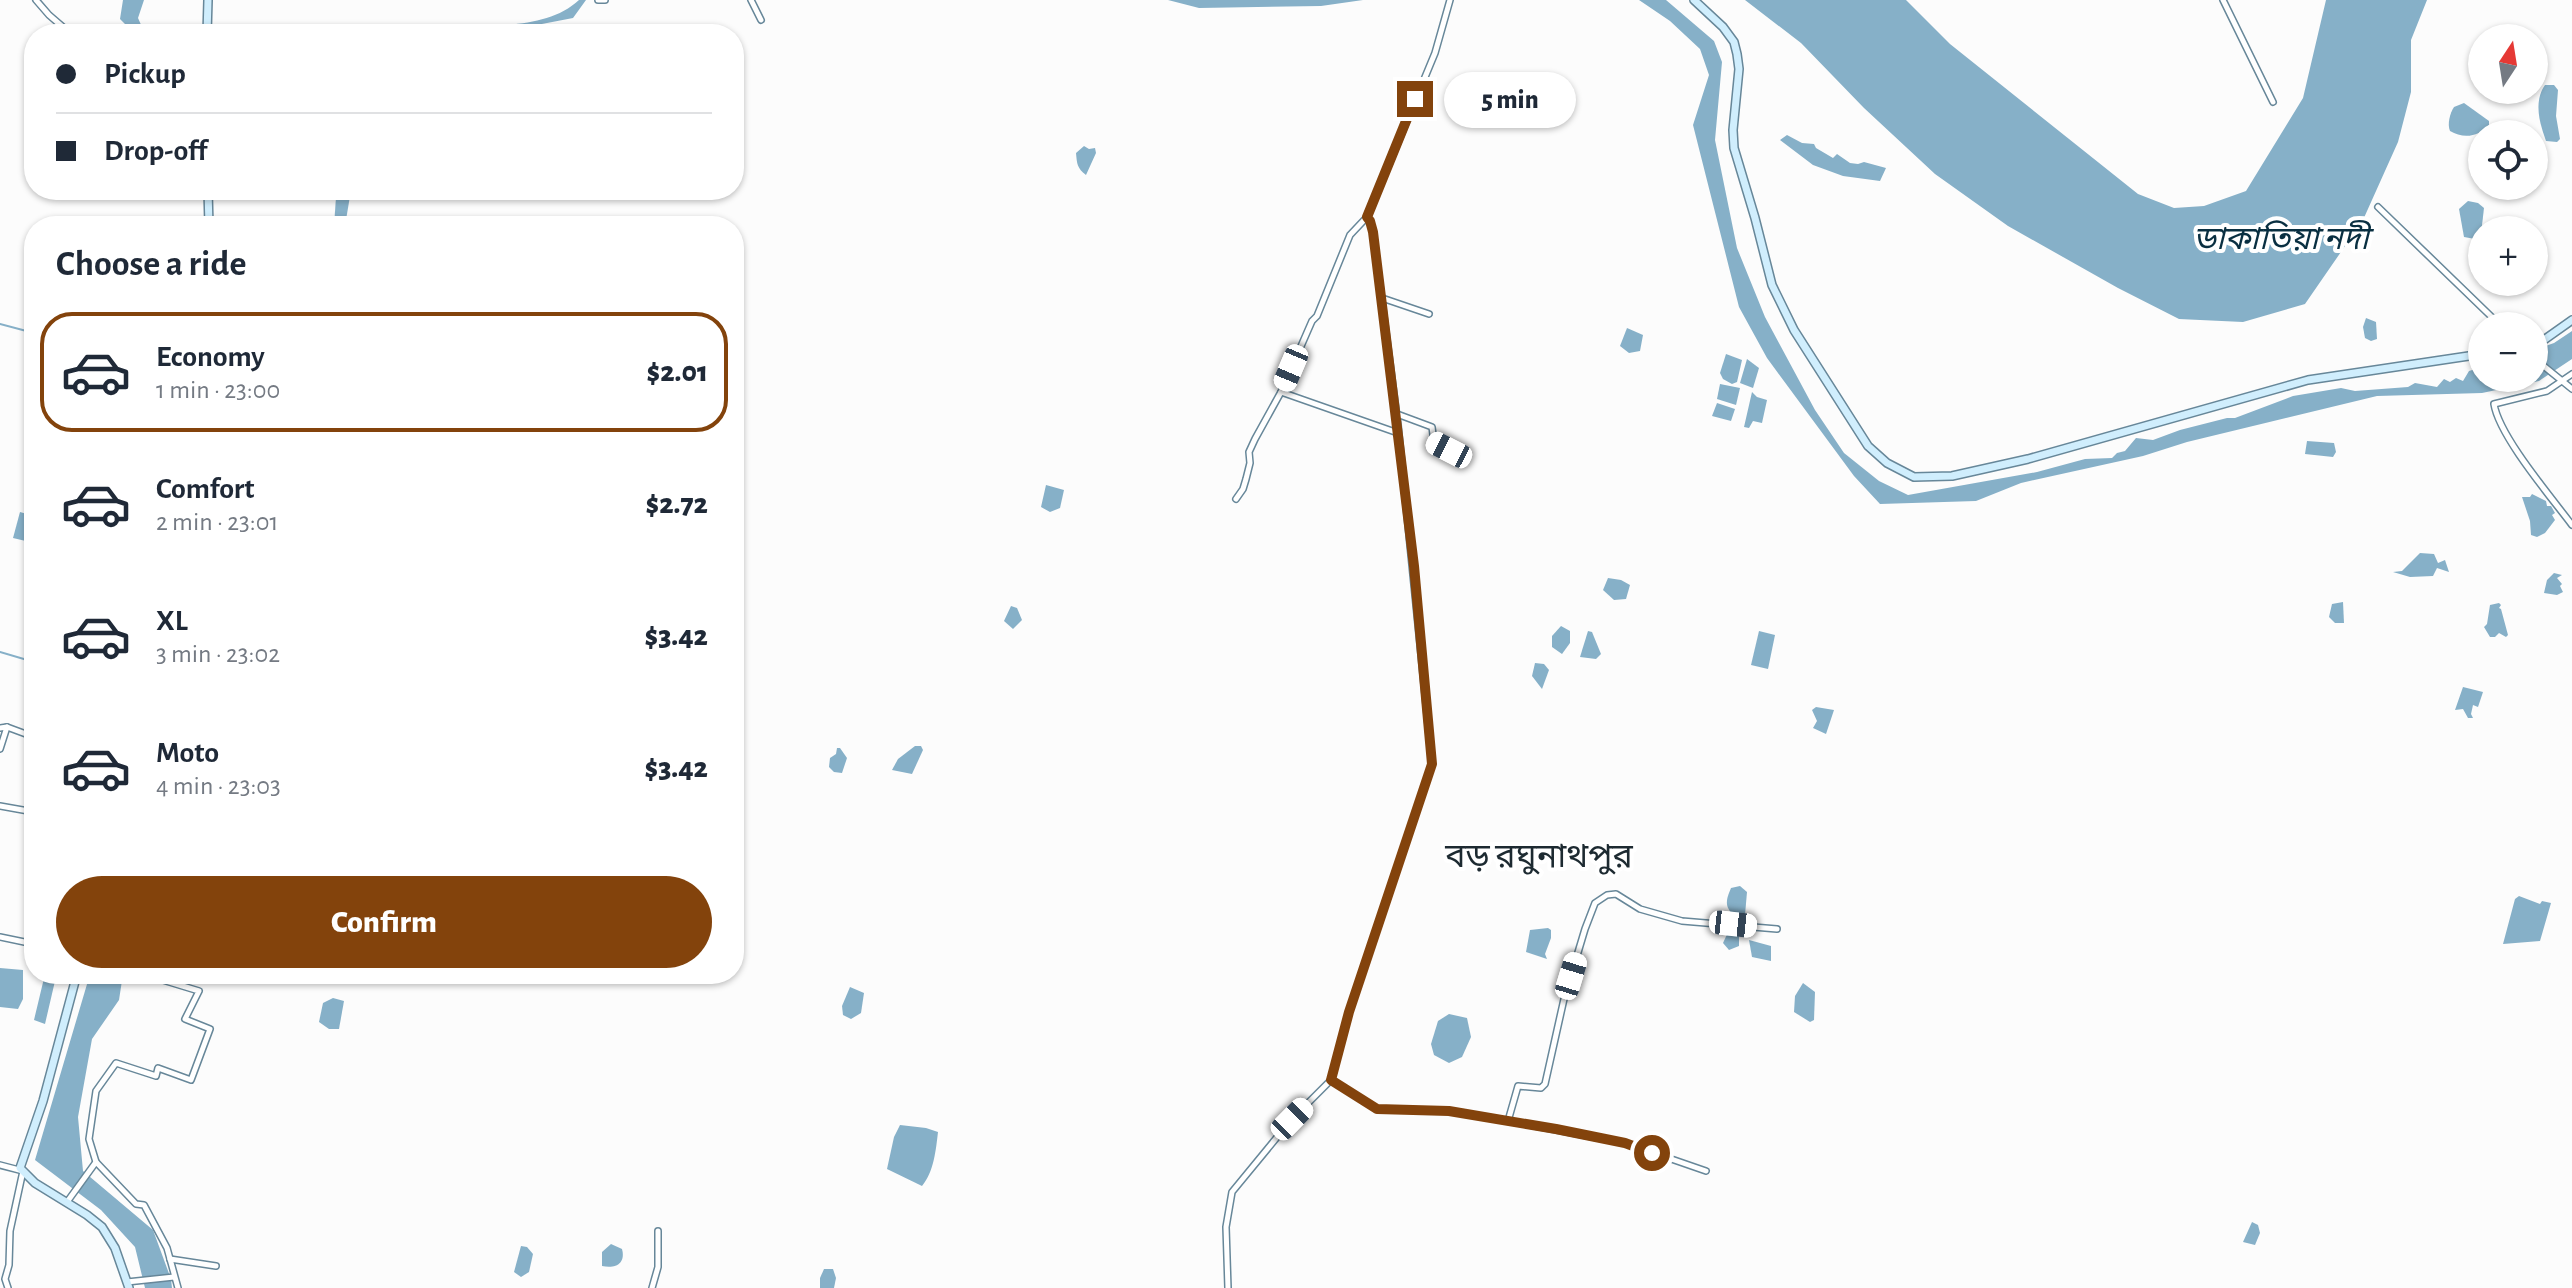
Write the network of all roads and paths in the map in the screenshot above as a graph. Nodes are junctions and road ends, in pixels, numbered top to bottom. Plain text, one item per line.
1 (36, 0) edge
2 (208, 0) edge
3 (598, 0) edge
4 (605, 0) edge
5 (751, 0) edge
6 (1450, 0) edge
7 (1694, 0) edge
8 (2223, 0) edge
9 (761, 20) dead end
10 (58, 24) edge
11 (207, 24) edge
12 (2273, 102) dead end
13 (2378, 207) dead end
14 (1367, 217) junction
15 (1382, 298) junction
16 (2487, 312) edge
17 (1429, 314) dead end
18 (2572, 320) edge
19 (2548, 337) edge
20 (2468, 356) edge
21 (2548, 368) edge
22 (2572, 374) edge
23 (2562, 381) junction
24 (2572, 389) edge
25 (1281, 392) junction
26 (1397, 414) junction
27 (1398, 433) junction
28 (1465, 458) dead end
29 (1236, 499) dead end
30 (2572, 525) edge
31 (3, 728) edge
32 (24, 734) edge
33 (0, 749) edge
34 (0, 806) edge
35 (24, 810) edge
36 (1777, 929) dead end
37 (0, 937) edge
38 (24, 942) edge
39 (74, 984) edge
40 (176, 984) edge
41 (1331, 1080) junction
42 (1508, 1121) junction
43 (96, 1162) junction
44 (0, 1165) edge
45 (21, 1169) junction
46 (1706, 1171) dead end
47 (67, 1203) junction
48 (658, 1231) dead end
49 (170, 1259) junction
50 (216, 1266) dead end
51 (174, 1277) junction
52 (2, 1280) edge
53 (127, 1285) edge
54 (8, 1288) edge
55 (178, 1288) edge
56 (652, 1288) edge
57 (1228, 1288) edge

1 - 10 street
2 - 11 main road
3 - 4 street
5 - 9 street
6 - 14 street
7 - 20 main road
8 - 12 street
13 - 16 street
14 - 15 street
14 - 25 street
15 - 17 street
15 - 26 street
18 - 19 main road
21 - 23 street
22 - 23 street
23 - 24 street
23 - 30 street
25 - 27 street
25 - 29 street
26 - 27 street
26 - 28 street
27 - 41 street
31 - 32 street
31 - 33 street
34 - 35 street
36 - 42 street
37 - 38 street
39 - 45 main road
40 - 43 street
41 - 42 street
41 - 57 street
42 - 46 street
43 - 47 street
43 - 49 street
44 - 45 street
45 - 47 main road
45 - 52 street
47 - 53 main road
48 - 56 street
49 - 50 street
49 - 51 street
51 - 53 street
51 - 55 street
52 - 54 street

